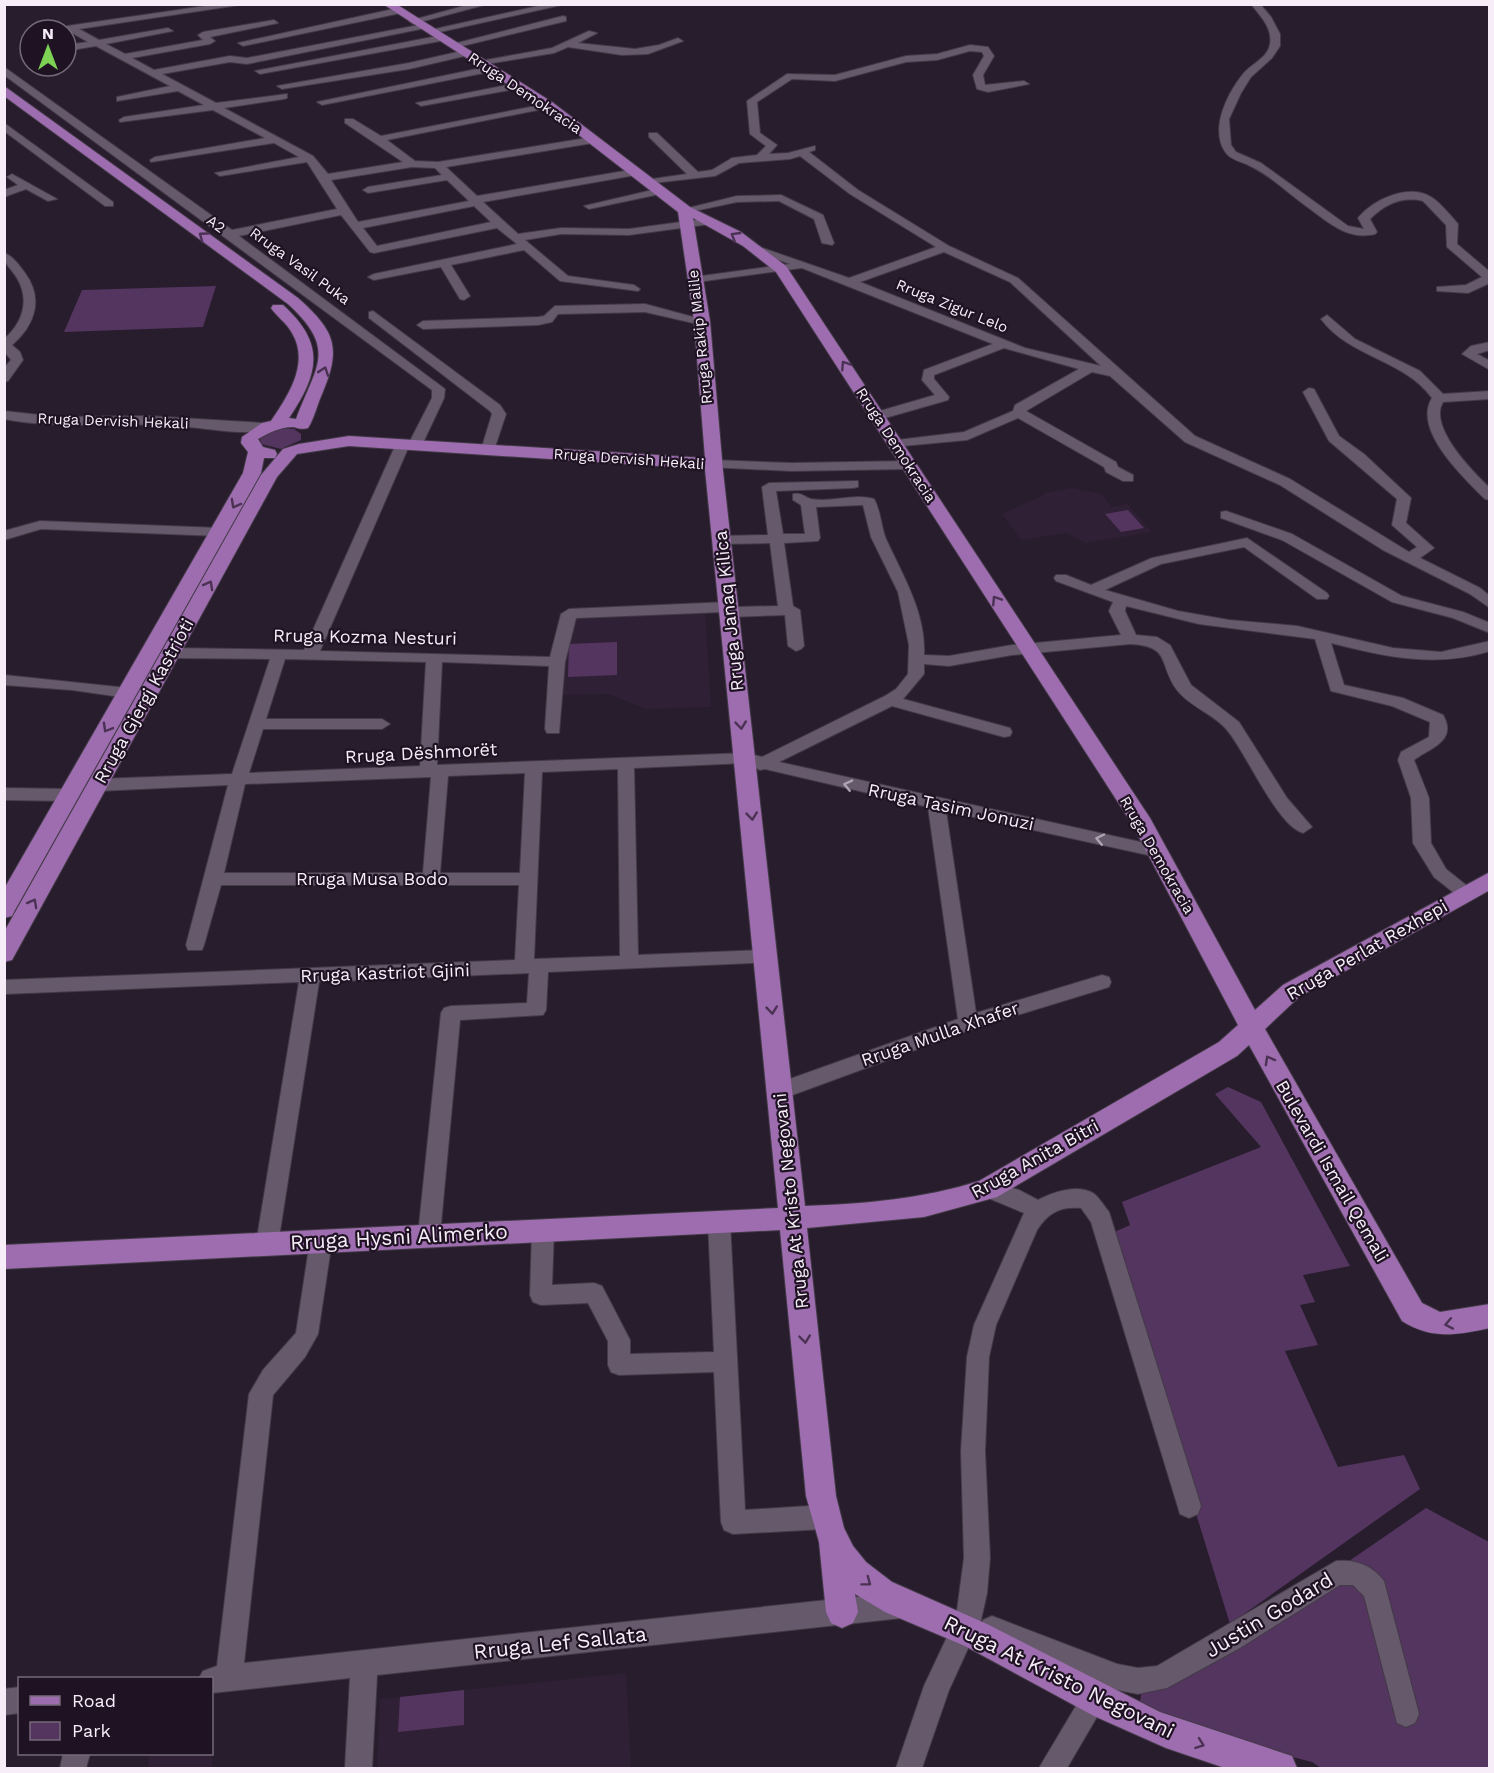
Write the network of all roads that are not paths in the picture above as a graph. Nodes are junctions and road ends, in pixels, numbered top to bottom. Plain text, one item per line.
1 (242, 4) edge
2 (440, 4) edge
3 (484, 4) edge
4 (562, 4) edge
5 (1255, 4) edge
6 (396, 9) edge
7 (421, 19) junction
8 (563, 19) dead end
9 (274, 23) dead end
10 (168, 31) dead end
11 (592, 33) dead end
12 (678, 41) dead end
13 (448, 42) junction
14 (96, 43) junction
15 (243, 43) dead end
16 (567, 44) junction
17 (78, 46) edge
18 (466, 53) junction
19 (123, 57) junction
20 (486, 66) junction
21 (4, 70) edge
22 (260, 71) dead end
23 (153, 73) junction
24 (1024, 84) dead end
25 (518, 86) junction
26 (181, 87) junction
27 (4, 90) edge
28 (120, 99) dead end
29 (322, 102) dead end
30 (421, 103) dead end
31 (4, 104) edge
32 (548, 105) junction
33 (216, 106) junction
34 (124, 120) dead end
35 (349, 121) dead end
36 (4, 126) edge
37 (653, 135) dead end
38 (278, 139) junction
39 (379, 139) junction
40 (594, 140) junction
41 (760, 157) junction
42 (309, 158) junction
43 (155, 160) dead end
44 (412, 164) junction
45 (438, 165) junction
46 (636, 172) junction
47 (220, 173) dead end
48 (694, 174) junction
49 (452, 176) junction
50 (12, 177) dead end
51 (325, 178) junction
52 (649, 182) junction
53 (27, 185) junction
54 (368, 190) dead end
55 (661, 192) junction
56 (4, 194) edge
57 (52, 199) dead end
58 (476, 201) junction
59 (109, 204) dead end
60 (589, 206) dead end
61 (344, 211) junction
62 (686, 218) junction
63 (499, 224) junction
64 (355, 226) junction
65 (234, 233) junction
66 (521, 242) junction
67 (828, 243) dead end
68 (754, 248) junction
69 (945, 248) junction
70 (4, 256) edge
71 (444, 263) junction
72 (804, 266) junction
73 (781, 269) junction
74 (374, 277) dead end
75 (1490, 277) edge
76 (694, 280) junction
77 (848, 282) junction
78 (634, 289) dead end
79 (1441, 289) dead end
80 (464, 296) dead end
81 (373, 315) dead end
82 (1327, 319) dead end
83 (702, 321) junction
84 (423, 326) dead end
85 (1003, 344) junction
86 (5, 345) edge
87 (1490, 346) edge
88 (1490, 366) edge
89 (1091, 367) junction
90 (1114, 373) junction
91 (4, 378) edge
92 (1309, 392) dead end
93 (1490, 395) edge
94 (1439, 398) junction
95 (1020, 413) junction
96 (4, 415) edge
97 (878, 417) junction
98 (270, 425) junction
99 (221, 427) junction
100 (304, 427) junction
101 (350, 441) junction
102 (897, 444) junction
103 (409, 445) junction
104 (253, 446) junction
105 (488, 450) junction
106 (294, 451) junction
107 (713, 464) junction
108 (909, 465) junction
109 (1128, 478) dead end
110 (853, 484) dead end
111 (770, 495) junction
112 (1490, 496) edge
113 (808, 503) junction
114 (1226, 515) dead end
115 (219, 532) junction
116 (4, 536) edge
117 (776, 539) junction
118 (722, 540) junction
119 (1409, 558) junction
120 (1061, 578) dead end
121 (1091, 590) junction
122 (1322, 596) dead end
123 (1121, 601) junction
124 (1490, 604) edge
125 (729, 609) junction
126 (786, 610) junction
127 (1490, 629) edge
128 (1322, 638) junction
129 (1130, 639) junction
130 (796, 646) dead end
131 (1490, 646) edge
132 (1028, 649) junction
133 (171, 653) junction
134 (279, 654) junction
135 (310, 655) junction
136 (434, 657) junction
137 (918, 659) junction
138 (557, 662) junction
139 (4, 680) edge
140 (128, 693) junction
141 (891, 700) junction
142 (256, 724) junction
143 (382, 724) dead end
144 (553, 729) dead end
145 (1004, 732) dead end
146 (626, 763) junction
147 (752, 764) junction
148 (534, 767) junction
149 (434, 772) junction
150 (238, 780) junction
151 (98, 785) junction
152 (4, 794) edge
153 (69, 795) junction
154 (936, 804) junction
155 (1304, 827) dead end
156 (1157, 851) junction
157 (214, 879) junction
158 (431, 879) junction
159 (529, 879) junction
160 (1490, 880) edge
161 (1465, 893) junction
162 (4, 910) edge
163 (195, 945) dead end
164 (4, 954) edge
165 (766, 957) junction
166 (629, 962) junction
167 (531, 967) junction
168 (310, 976) junction
169 (1102, 982) dead end
170 (4, 987) edge
171 (968, 1023) junction
172 (1252, 1029) junction
173 (780, 1091) junction
174 (988, 1189) junction
175 (1038, 1210) junction
176 (794, 1219) junction
177 (719, 1222) junction
178 (543, 1230) junction
179 (429, 1235) junction
180 (321, 1241) junction
181 (267, 1244) junction
182 (4, 1257) edge
183 (1490, 1316) edge
184 (726, 1362) junction
185 (1190, 1506) dead end
186 (828, 1527) junction
187 (909, 1605) junction
188 (842, 1612) junction
189 (966, 1625) junction
190 (364, 1664) junction
191 (1175, 1671) joint
192 (220, 1679) edge
193 (1095, 1698) junction
194 (1406, 1714) dead end
195 (359, 1768) edge
196 (909, 1768) edge
197 (1052, 1768) edge
198 (1280, 1768) edge

1 - 14 street
2 - 7 street
3 - 7 street
4 - 7 street
5 - 75 street
6 - 7 main road, Rruga Demokracia
6 - 15 street
7 - 13 main road, Rruga Demokracia
7 - 23 street
8 - 13 street
9 - 19 street
10 - 14 street
11 - 16 street
12 - 16 street
13 - 18 main road, Rruga Demokracia
13 - 22 street
14 - 17 street
14 - 19 street
16 - 20 street
18 - 20 main road, Rruga Demokracia
18 - 33 street
19 - 23 street
20 - 25 main road, Rruga Demokracia
20 - 29 street
21 - 65 street, Rruga Vasil Puka
23 - 26 street
24 - 41 street
25 - 30 street
25 - 32 main road, Rruga Demokracia
26 - 28 street
26 - 33 street
100 -> 27 main road, A2
31 - 98 main road, A2
32 - 39 street
32 - 40 main road, Rruga Demokracia
33 - 34 street
33 - 38 street
35 - 39 street
36 - 59 street
37 - 48 street
38 - 42 street
38 - 43 street
39 - 44 street
40 - 45 street
40 - 46 main road, Rruga Demokracia
41 - 48 street
41 - 69 street
42 - 47 street
42 - 51 street
44 - 45 street
44 - 51 street
45 - 49 street
46 - 52 main road, Rruga Demokracia
46 - 58 street
48 - 52 street
49 - 54 street
49 - 58 street
50 - 53 street
51 - 61 street
52 - 55 main road, Rruga Demokracia
53 - 56 street
53 - 57 street
55 - 60 street
55 - 62 main road, Rruga Demokracia
58 - 63 street
58 - 64 street
61 - 64 street
61 - 65 street
62 - 66 street
62 - 67 street
68 -> 62 main road, Rruga Demokracia
62 - 76 main road, Rruga Rakip Malile
63 - 64 street
63 - 66 street
65 - 103 street, Rruga Vasil Puka
66 - 71 street
66 - 78 street
68 - 72 street
68 - 73 main road, Rruga Demokracia
69 - 77 street
69 - 90 street
70 - 86 street
71 - 74 street
71 - 80 street
72 - 73 street, Rruga Zigur Lelo
72 - 77 street, Rruga Zigur Lelo
73 - 76 street, Rruga Zigur Lelo
97 -> 73 main road, Rruga Demokracia
75 - 79 street
76 - 83 main road, Rruga Rakip Malile
77 - 85 street, Rruga Zigur Lelo
81 - 105 street
82 - 94 street
83 - 84 street
83 - 107 main road, Rruga Rakip Malile
85 - 89 street, Rruga Zigur Lelo
85 - 97 street
86 - 91 street
87 - 88 street
89 - 90 street, Rruga Zigur Lelo
89 - 95 street
90 - 119 street
92 - 119 street
93 - 94 street
94 - 112 street
95 - 102 street
95 - 109 street
96 - 99 street, Rruga Dervish Hekali
97 - 102 main road, Rruga Demokracia
98 - 99 street
98 - 100 main road, Rruga Dervish Hekali
98 - 104 main road, A2
99 - 104 street
100 - 101 main road, Rruga Dervish Hekali
100 - 106 main road, A2
101 - 103 main road, Rruga Dervish Hekali
101 - 106 main road, Rruga Dervish Hekali
102 - 108 main road, Rruga Demokracia
103 - 105 main road, Rruga Dervish Hekali
103 - 135 street
104 - 106 main road, Rruga Dervish Hekali
104 -> 115 main road, Rruga Gjergj Kastrioti
105 - 107 main road, Rruga Dervish Hekali
133 -> 106 main road, Rruga Gjergj Kastrioti
107 - 108 street, Rruga Dervish Hekali
107 - 118 main road, Rruga Janaq Kilica
132 -> 108 main road, Rruga Demokracia
110 - 111 street
111 - 113 street
111 - 117 street
113 - 117 street
113 - 137 street
114 - 127 street
115 - 116 street
115 - 140 main road, Rruga Gjergj Kastrioti
117 - 118 street
117 - 126 street
118 - 125 main road, Rruga Janaq Kilica
119 - 124 street
120 - 121 street
121 - 122 street
121 - 123 street
123 - 128 street
123 - 129 street
125 - 126 street
125 - 138 street
125 -> 147 main road, Rruga Janaq Kilica
126 - 130 street
128 - 131 street
128 - 161 street
129 - 132 street
129 - 155 street
132 - 137 street
132 - 156 main road, Rruga Demokracia
133 - 134 street, Rruga Kozma Nesturi
133 - 151 main road, Rruga Gjergj Kastrioti
134 - 135 street, Rruga Kozma Nesturi
134 - 142 street
135 - 136 street, Rruga Kozma Nesturi
136 - 138 street, Rruga Kozma Nesturi
136 - 149 street
137 - 141 street
138 - 144 street
139 - 140 street
140 -> 153 main road, Rruga Gjergj Kastrioti
141 - 145 street
141 - 147 street
142 - 143 street
142 - 150 street
146 - 147 street, Rruga Dëshmorët
146 - 148 street, Rruga Dëshmorët
146 - 166 street
154 -> 147 street, Rruga Tasim Jonuzi
147 -> 165 main road, Rruga At Kristo Negovani
148 - 149 street, Rruga Dëshmorët
148 - 159 street
149 - 150 street, Rruga Dëshmorët
149 - 158 street
150 - 151 street, Rruga Dëshmorët
150 - 157 street
164 -> 151 main road, Rruga Gjergj Kastrioti
152 - 153 street
153 - 162 main road, Rruga Gjergj Kastrioti
156 -> 154 street, Rruga Tasim Jonuzi
154 - 171 street
156 - 172 main road, Rruga Demokracia
157 - 158 street, Rruga Musa Bodo
157 - 163 street
158 - 159 street, Rruga Musa Bodo
159 - 167 street
160 - 161 main road, Rruga Perlat Rexhepi
161 - 172 main road, Rruga Perlat Rexhepi
165 - 166 street, Rruga Kastriot Gjini
165 -> 173 main road, Rruga At Kristo Negovani
166 - 167 street, Rruga Kastriot Gjini
167 - 168 street, Rruga Kastriot Gjini
167 - 179 street
168 - 170 street, Rruga Kastriot Gjini
168 - 181 street
169 - 171 street, Rruga Mulla Xhafer
171 - 173 street, Rruga Mulla Xhafer
172 - 174 main road, Rruga Anita Bitri
183 -> 172 main road, Bulevardi Ismail Qemali
173 - 176 main road, Rruga At Kristo Negovani
174 - 175 street
174 - 176 main road, Rruga Anita Bitri
175 - 185 street
175 - 189 street
176 - 177 main road, Rruga Hysni Alimerko
176 -> 186 main road, Rruga At Kristo Negovani
177 - 178 main road, Rruga Hysni Alimerko
177 - 184 street
178 - 179 main road, Rruga Hysni Alimerko
178 - 184 street
179 - 180 main road, Rruga Hysni Alimerko
180 - 181 main road, Rruga Hysni Alimerko
180 - 192 street
181 - 182 main road, Rruga Hysni Alimerko
184 - 186 street
186 -> 187 main road, Rruga At Kristo Negovani
186 - 188 main road
187 - 188 street, Rruga Lef Sallata
187 - 189 main road, Rruga At Kristo Negovani
188 - 190 street, Rruga Lef Sallata
189 - 191 street, Rruga At Kristo Negovani
189 - 193 main road, Rruga At Kristo Negovani
189 - 196 street
190 - 192 street, Rruga Lef Sallata
190 - 195 street
191 - 194 street, Justin Godard
193 - 197 street
193 -> 198 main road, Rruga At Kristo Negovani

